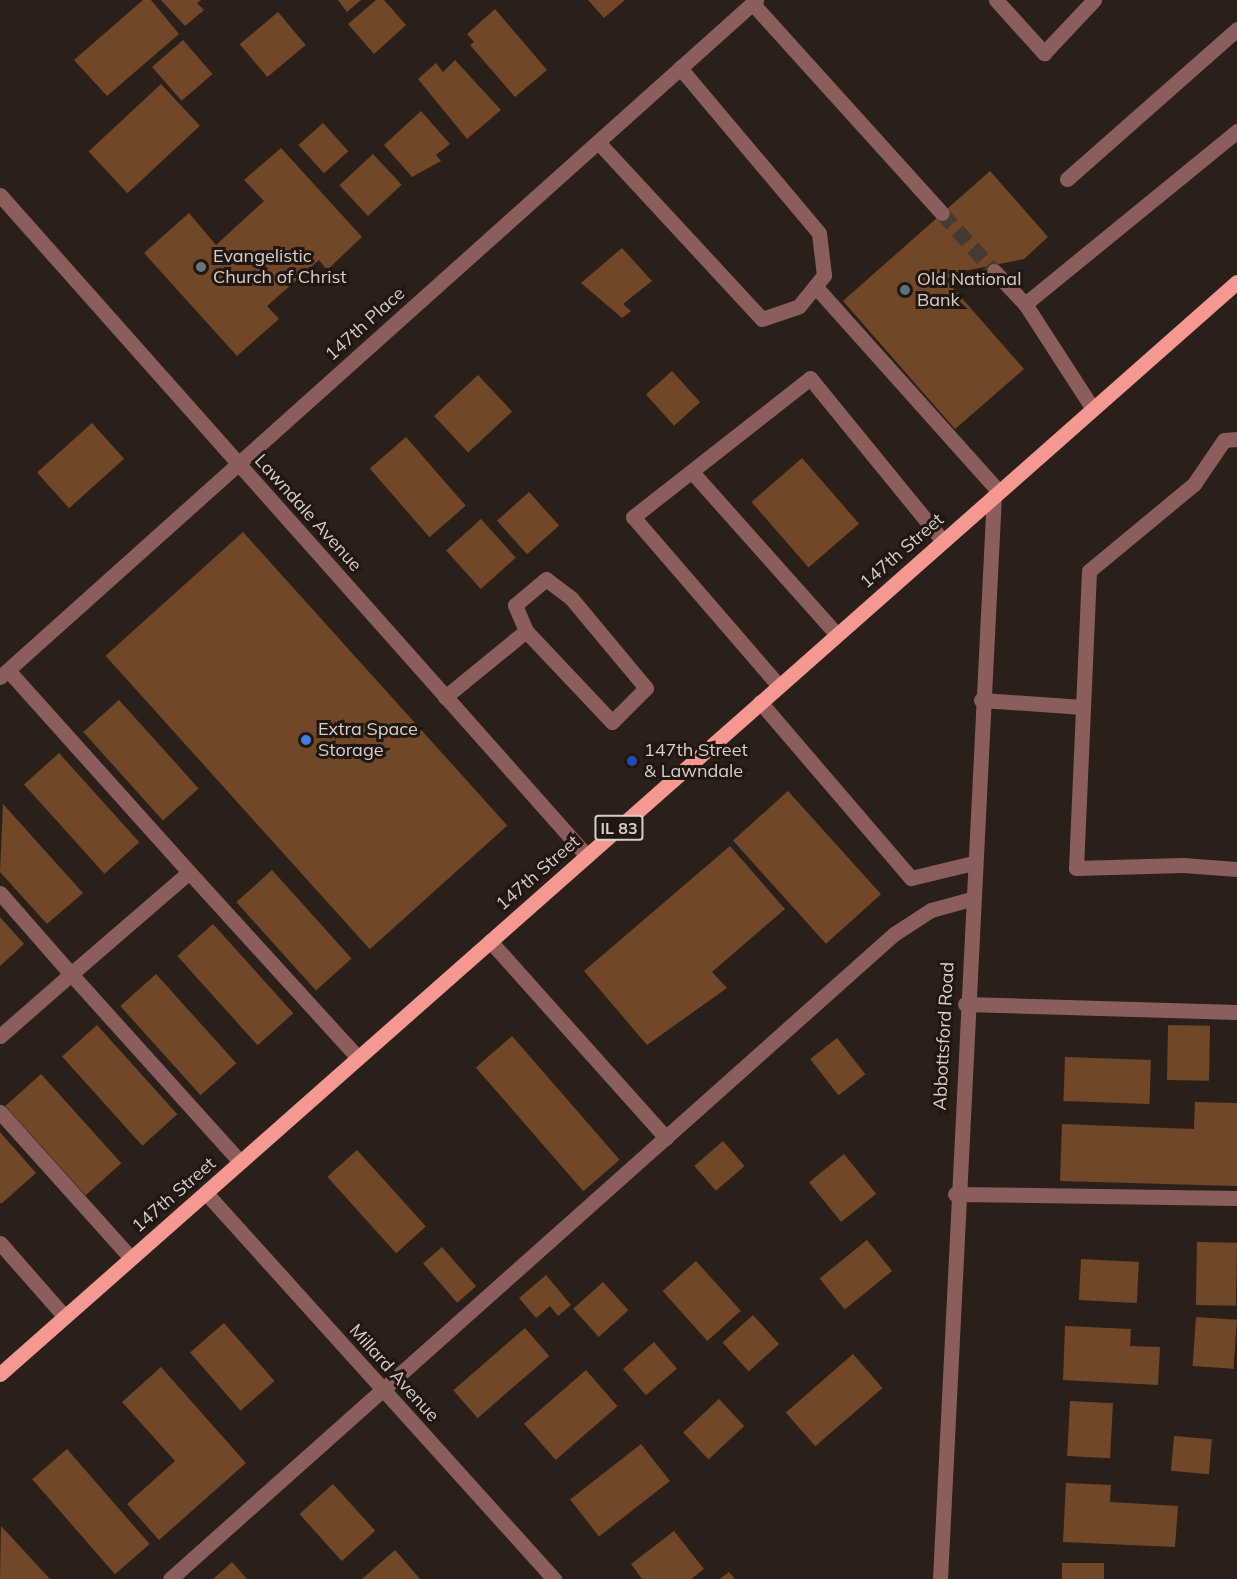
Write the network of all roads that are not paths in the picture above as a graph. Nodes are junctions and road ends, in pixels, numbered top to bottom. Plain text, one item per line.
1 (996, 0) edge
2 (1094, 0) edge
3 (754, 2) edge
4 (1237, 29) edge
5 (680, 68) junction
6 (1237, 130) edge
7 (597, 142) junction
8 (1067, 178) dead end
9 (0, 195) edge
10 (942, 213) tunnel mouth
11 (994, 271) tunnel mouth
12 (1237, 282) edge
13 (815, 286) junction
14 (1025, 304) junction
15 (1093, 409) junction
16 (1237, 440) edge
17 (238, 463) junction
18 (692, 472) junction
19 (997, 494) junction
20 (943, 541) junction
21 (526, 631) junction
22 (837, 635) junction
23 (4, 674) edge
24 (778, 686) junction
25 (445, 697) junction
26 (981, 700) junction
27 (760, 702) junction
28 (1083, 706) junction
29 (587, 856) junction
30 (973, 863) junction
31 (1237, 869) edge
32 (189, 872) junction
33 (0, 892) edge
34 (971, 898) junction
35 (490, 941) junction
36 (71, 974) junction
37 (965, 1004) junction
38 (1237, 1012) edge
39 (0, 1036) edge
40 (358, 1058) junction
41 (0, 1112) edge
42 (666, 1138) junction
43 (240, 1162) junction
44 (206, 1193) junction
45 (956, 1194) junction
46 (1237, 1198) edge
47 (0, 1243) edge
48 (131, 1258) junction
49 (65, 1317) junction
50 (0, 1374) edge
51 (384, 1391) junction
52 (170, 1579) edge
53 (554, 1579) edge
54 (940, 1579) edge

1 - 2 street
3 - 5 street, 147th Place
3 - 10 street
4 - 8 street
5 - 7 street, 147th Place
5 - 13 street
6 - 14 street
7 - 13 street
7 - 17 street, 147th Place
9 - 17 street, Lawndale Avenue
11 - 14 street
12 - 15 main road, 147th Street / IL 83
13 - 19 street
14 - 15 street
15 - 19 main road, 147th Street / IL 83
16 - 28 street
17 - 23 street, 147th Place
17 - 25 street, Lawndale Avenue
18 - 20 street
18 - 22 street
18 - 24 street
19 - 20 main road, 147th Street / IL 83
19 - 26 street, Abbottsford Road
20 - 22 main road, 147th Street / IL 83
21 - 21 street
21 - 25 street
22 - 24 main road, 147th Street / IL 83
23 - 32 street
24 - 27 main road, 147th Street / IL 83
25 - 29 street, Lawndale Avenue
26 - 28 street
26 - 30 street, Abbottsford Road
27 - 29 main road, 147th Street / IL 83
27 - 30 street
28 - 31 street
29 - 35 main road, 147th Street / IL 83
30 - 34 street, Abbottsford Road
32 - 36 street
32 - 40 street
33 - 36 street
34 - 37 street, Abbottsford Road
34 - 42 street
35 - 40 main road, 147th Street / IL 83
35 - 42 street
36 - 39 street
36 - 43 street
37 - 38 street
37 - 45 street, Abbottsford Road
40 - 43 main road, 147th Street / IL 83
41 - 48 street
42 - 51 street
43 - 44 main road, 147th Street / IL 83
44 - 48 main road, 147th Street / IL 83
44 - 51 street, Millard Avenue
45 - 46 street
45 - 54 street, Abbottsford Road
47 - 49 street
48 - 49 main road, 147th Street / IL 83
49 - 50 main road, 147th Street / IL 83
51 - 52 street
51 - 53 street, Millard Avenue

